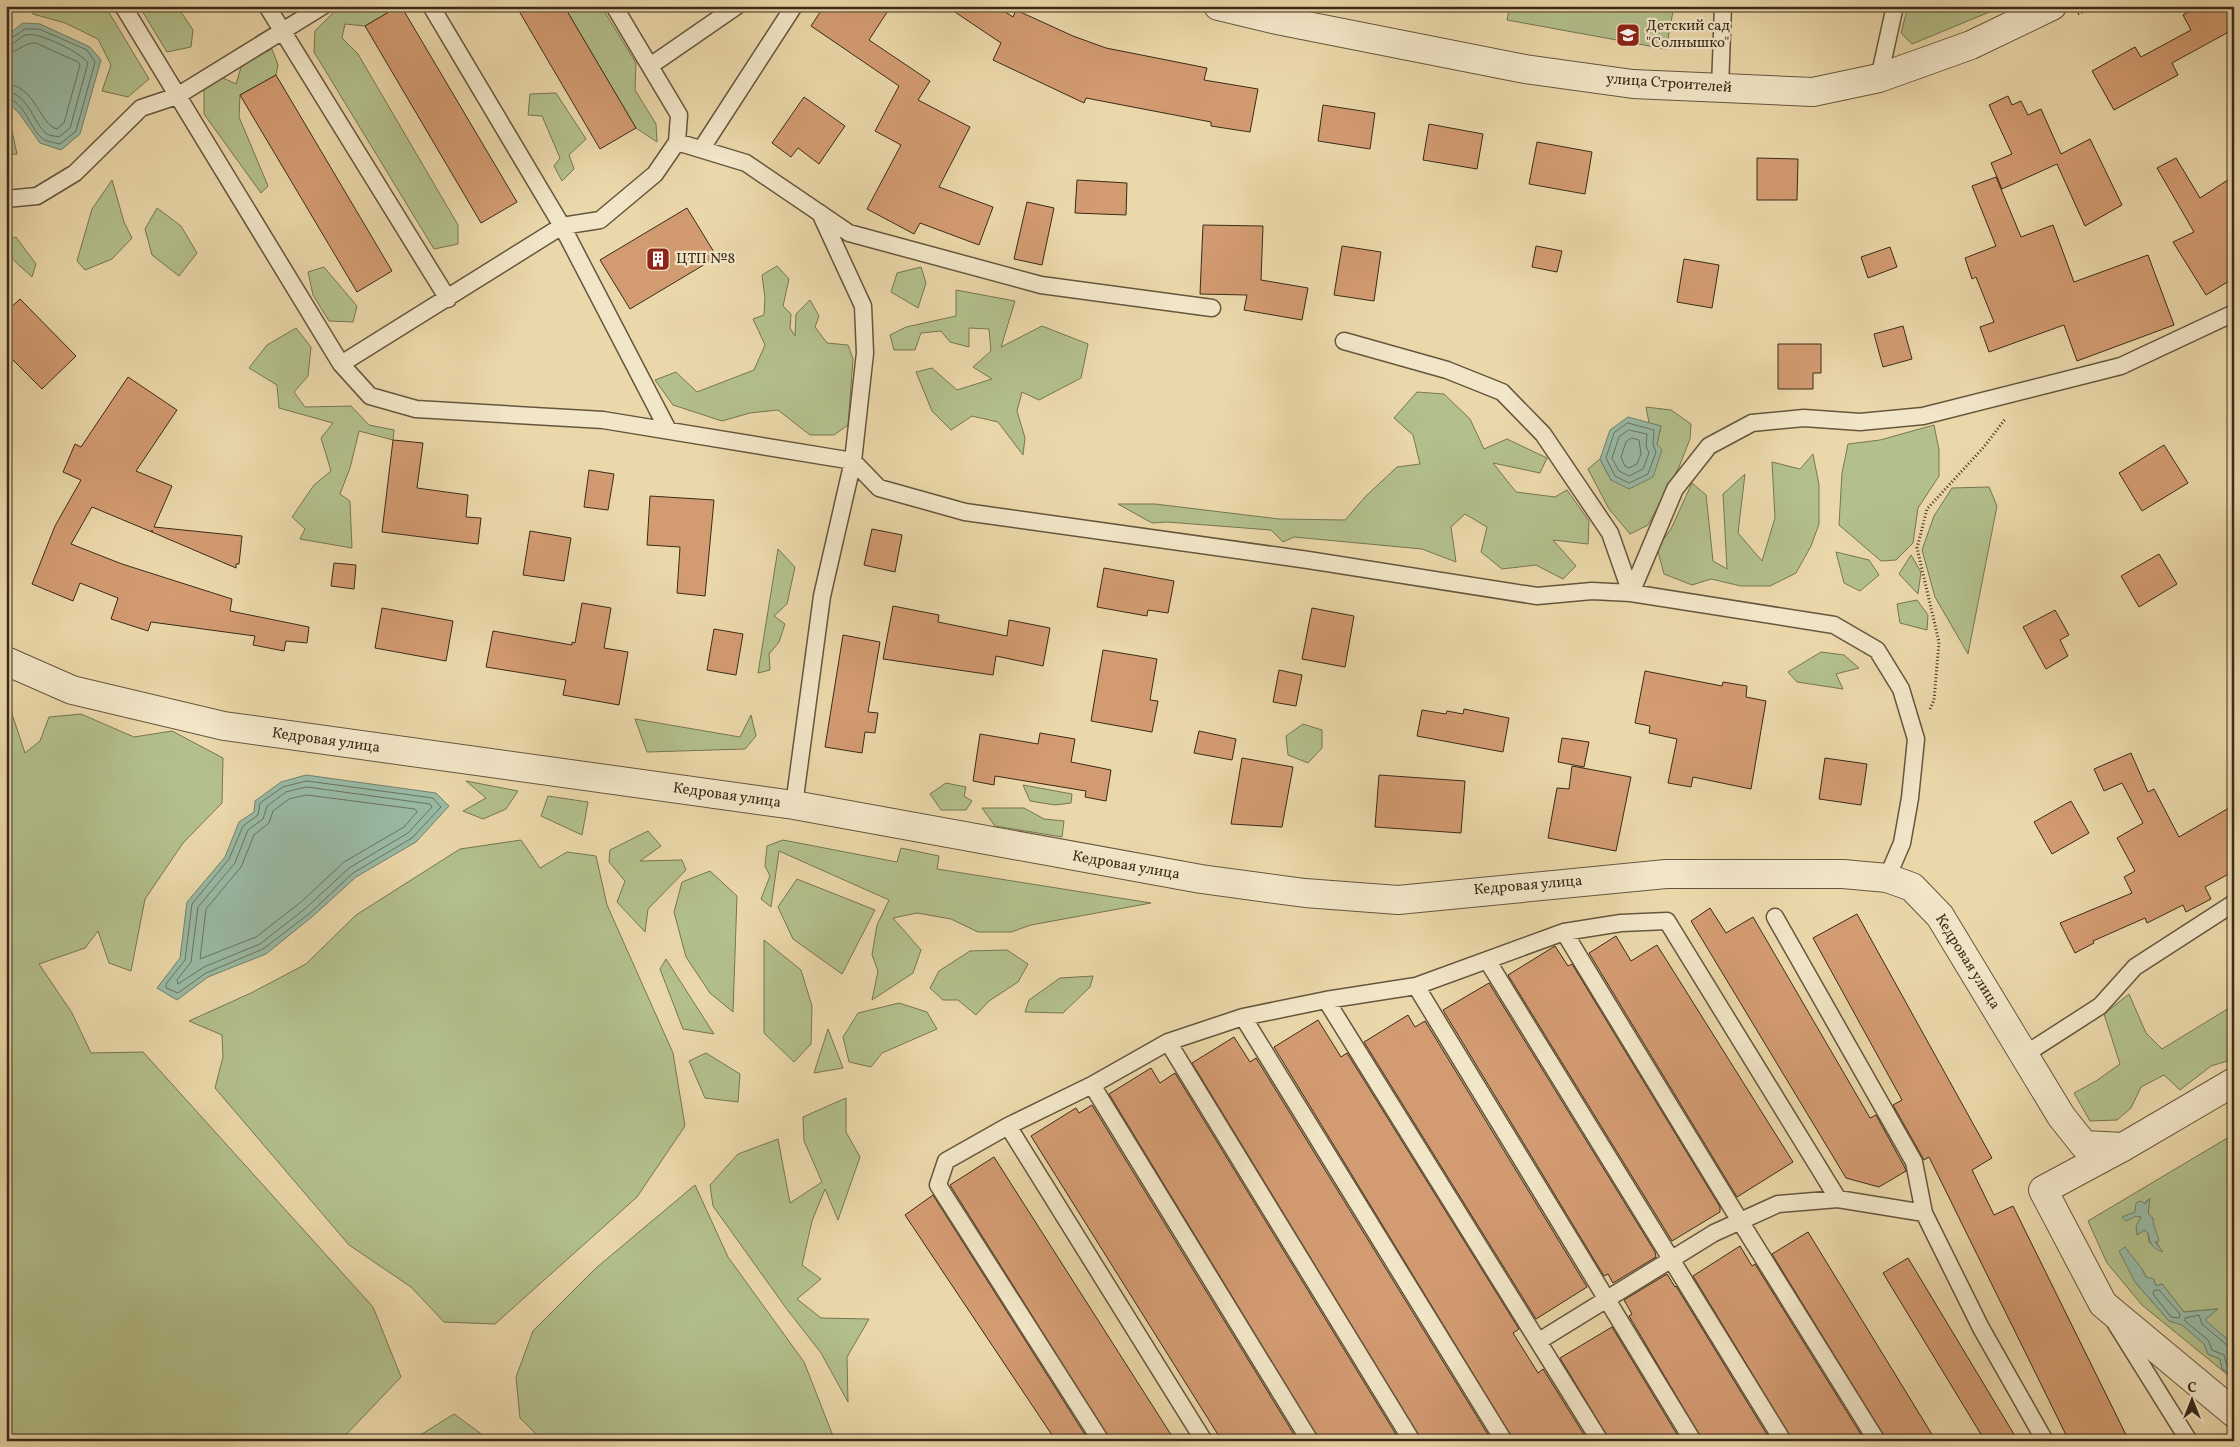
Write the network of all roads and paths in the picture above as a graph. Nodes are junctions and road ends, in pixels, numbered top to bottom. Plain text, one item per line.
1 (123, 6) edge
2 (267, 6) edge
3 (323, 6) edge
4 (431, 6) edge
5 (614, 6) edge
6 (738, 6) edge
7 (794, 6) edge
8 (1218, 6) edge
9 (1723, 6) edge
10 (1894, 6) edge
11 (2052, 6) edge
12 (282, 31) junction
13 (650, 66) junction
14 (1879, 78) junction
15 (1720, 88) junction
16 (177, 96) junction
17 (677, 142) junction
18 (702, 148) junction
19 (6, 199) edge
20 (820, 213) junction
21 (562, 226) junction
22 (448, 299) junction
23 (1212, 308) dead end
24 (2234, 313) edge
25 (1344, 341) dead end
26 (341, 364) junction
27 (2028, 389) junction
28 (668, 430) junction
29 (853, 461) junction
30 (1631, 593) junction
31 (6, 661) edge
32 (1916, 739) junction
33 (794, 805) junction
34 (1887, 878) junction
35 (2234, 902) edge
36 (1775, 917) dead end
37 (1564, 932) junction
38 (1487, 960) junction
39 (1416, 986) junction
40 (1326, 1000) junction
41 (1243, 1017) junction
42 (1168, 1042) junction
43 (2024, 1055) junction
44 (2234, 1082) edge
45 (1092, 1085) junction
46 (1008, 1126) junction
47 (2123, 1147) junction
48 (1838, 1199) junction
49 (1924, 1213) junction
50 (1740, 1221) junction
51 (1672, 1259) junction
52 (1607, 1300) junction
53 (2103, 1304) junction
54 (1539, 1340) junction
55 (2234, 1412) edge
56 (1101, 1441) edge
57 (1204, 1441) edge
58 (1310, 1441) edge
59 (1412, 1441) edge
60 (1504, 1441) edge
61 (1600, 1441) edge
62 (1693, 1441) edge
63 (1783, 1441) edge
64 (1877, 1441) edge
65 (2045, 1441) edge
66 (2189, 1441) edge

1 - 16 lane
2 - 12 lane
3 - 12 lane
4 - 21 lane
5 - 13 lane
6 - 13 lane
7 - 18 lane
8 - 15 street, улица Строителей
9 - 15 lane
10 - 14 lane
11 - 14 street, улица Строителей
12 - 16 lane
12 - 22 lane
13 - 17 lane
14 - 15 street, улица Строителей
16 - 19 lane
16 - 26 lane
17 - 18 lane
17 - 21 lane
18 - 20 lane
20 - 23 lane
20 - 29 lane
21 - 22 lane
21 - 28 lane
22 - 26 lane
24 - 27 lane
25 - 30 lane
26 - 28 lane
27 - 30 lane
27 - 32 path
28 - 29 lane
29 - 30 lane
29 - 33 lane
30 - 32 lane
31 - 33 street, Кедровая улица
32 - 34 lane
33 - 34 street, Кедровая улица
34 - 43 street, Кедровая улица
35 - 43 lane
36 - 49 lane
37 - 38 lane
37 - 48 lane
37 - 50 lane
38 - 39 lane
38 - 51 lane
39 - 40 lane
39 - 52 lane
40 - 41 lane
40 - 54 lane
41 - 42 lane
41 - 60 lane
42 - 45 lane
42 - 59 lane
43 - 47 street, Кедровая улица
44 - 47 street
45 - 46 lane
45 - 58 lane
46 - 56 lane
46 - 57 lane
47 - 53 street
48 - 49 lane
48 - 50 lane
49 - 65 lane
50 - 51 lane
50 - 64 lane
51 - 52 lane
51 - 63 lane
52 - 54 lane
52 - 62 lane
53 - 55 street
53 - 66 lane
54 - 61 lane

